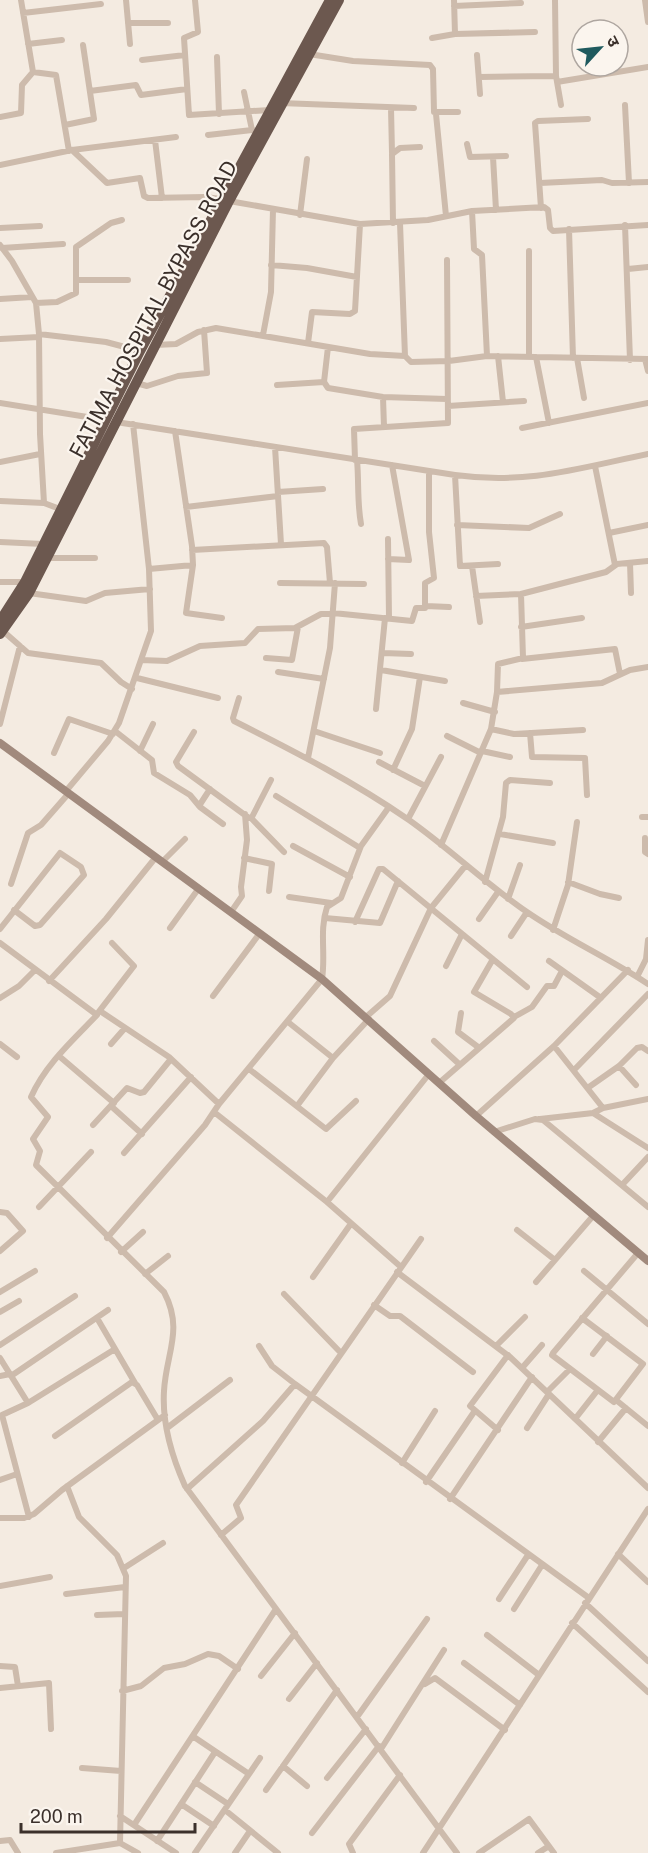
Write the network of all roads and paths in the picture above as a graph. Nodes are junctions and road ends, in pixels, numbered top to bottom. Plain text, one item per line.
1 (21, 0) edge
2 (126, 0) edge
3 (195, 0) edge
4 (330, 0) edge
5 (339, 0) edge
6 (555, 0) edge
7 (645, 0) edge
8 (454, 3) edge
9 (521, 3) dead end
10 (101, 4) dead end
11 (23, 13) junction
12 (648, 22) edge
13 (128, 23) junction
14 (168, 23) dead end
15 (535, 32) dead end
16 (455, 34) junction
17 (432, 38) dead end
18 (62, 40) dead end
19 (28, 44) junction
20 (130, 44) dead end
21 (83, 45) dead end
22 (306, 54) junction
23 (477, 55) dead end
24 (185, 56) junction
25 (217, 57) dead end
26 (142, 60) dead end
27 (648, 67) edge
28 (33, 72) junction
29 (479, 77) junction
30 (557, 79) junction
31 (187, 89) junction
32 (90, 91) junction
33 (244, 92) dead end
34 (480, 94) dead end
35 (276, 105) junction
36 (561, 105) dead end
37 (625, 105) dead end
38 (391, 108) junction
39 (414, 108) dead end
40 (246, 111) junction
41 (458, 112) dead end
42 (219, 114) junction
43 (436, 114) junction
44 (0, 117) edge
45 (588, 119) dead end
46 (65, 125) junction
47 (255, 131) junction
48 (208, 135) dead end
49 (176, 137) dead end
50 (155, 140) junction
51 (467, 144) dead end
52 (420, 147) dead end
53 (71, 150) junction
54 (392, 154) junction
55 (506, 156) dead end
56 (493, 157) junction
57 (307, 159) dead end
58 (0, 165) edge
59 (648, 182) edge
60 (540, 183) junction
61 (629, 183) junction
62 (162, 198) junction
63 (225, 200) junction
64 (541, 208) junction
65 (273, 209) junction
66 (496, 210) junction
67 (471, 211) junction
68 (300, 214) junction
69 (446, 216) junction
70 (122, 220) dead end
71 (397, 223) junction
72 (360, 224) junction
73 (625, 225) junction
74 (648, 225) edge
75 (40, 226) dead end
76 (0, 228) edge
77 (569, 230) junction
78 (63, 244) dead end
79 (1, 246) edge
80 (529, 251) dead end
81 (447, 260) dead end
82 (271, 266) junction
83 (648, 267) edge
84 (628, 269) junction
85 (357, 277) junction
86 (76, 280) junction
87 (128, 280) dead end
88 (0, 299) edge
89 (34, 300) junction
90 (204, 330) junction
91 (39, 335) junction
92 (263, 335) junction
93 (0, 339) edge
94 (308, 343) junction
95 (154, 345) junction
96 (328, 347) junction
97 (140, 351) junction
98 (405, 356) junction
99 (487, 356) junction
100 (498, 356) junction
101 (532, 357) junction
102 (575, 358) junction
103 (647, 359) edge
104 (630, 360) junction
105 (449, 361) junction
106 (648, 371) edge
107 (324, 382) junction
108 (135, 383) junction
109 (277, 385) dead end
110 (383, 397) junction
111 (584, 398) dead end
112 (524, 401) dead end
113 (503, 402) junction
114 (0, 403) edge
115 (448, 403) junction
116 (648, 403) edge
117 (39, 409) junction
118 (110, 421) junction
119 (549, 423) junction
120 (132, 424) junction
121 (384, 427) junction
122 (522, 428) dead end
123 (174, 431) junction
124 (275, 447) junction
125 (40, 454) junction
126 (648, 454) edge
127 (356, 460) junction
128 (0, 462) edge
129 (392, 465) junction
130 (595, 466) junction
131 (429, 471) junction
132 (455, 475) junction
133 (78, 485) junction
134 (323, 489) dead end
135 (278, 494) junction
136 (0, 501) edge
137 (44, 503) junction
138 (186, 507) junction
139 (60, 509) junction
140 (560, 514) dead end
141 (361, 524) dead end
142 (457, 525) junction
143 (648, 525) edge
144 (609, 533) junction
145 (388, 539) dead end
146 (0, 542) edge
147 (44, 544) junction
148 (281, 544) junction
149 (192, 550) junction
150 (47, 558) junction
151 (94, 558) dead end
152 (388, 559) junction
153 (648, 561) edge
154 (630, 562) junction
155 (193, 564) junction
156 (498, 564) dead end
157 (615, 565) junction
158 (472, 566) junction
159 (149, 569) junction
160 (0, 582) edge
161 (25, 582) junction
162 (280, 583) dead end
163 (332, 583) junction
164 (364, 584) dead end
165 (150, 589) junction
166 (29, 593) junction
167 (631, 593) dead end
168 (521, 594) junction
169 (476, 596) junction
170 (426, 606) junction
171 (448, 607) dead end
172 (333, 613) junction
173 (222, 618) dead end
174 (387, 618) junction
175 (582, 618) dead end
176 (480, 622) dead end
177 (297, 627) junction
178 (521, 627) junction
179 (1, 629) edge
180 (20, 646) junction
181 (383, 653) junction
182 (411, 654) dead end
183 (266, 658) dead end
184 (522, 659) junction
185 (141, 660) junction
186 (648, 667) edge
187 (381, 670) junction
188 (278, 672) dead end
189 (620, 674) junction
190 (420, 677) junction
191 (137, 678) junction
192 (324, 679) junction
193 (445, 681) dead end
194 (132, 688) junction
195 (497, 692) junction
196 (218, 698) dead end
197 (239, 698) dead end
198 (463, 703) dead end
199 (376, 709) dead end
200 (495, 712) junction
201 (0, 724) edge
202 (153, 724) dead end
203 (491, 729) junction
204 (583, 730) dead end
205 (314, 731) junction
206 (114, 732) junction
207 (194, 732) dead end
208 (530, 733) junction
209 (447, 736) dead end
210 (0, 742) edge
211 (140, 751) junction
212 (482, 752) junction
213 (54, 753) dead end
214 (380, 753) dead end
215 (441, 757) dead end
216 (510, 757) dead end
217 (308, 758) junction
218 (379, 762) dead end
219 (393, 770) junction
220 (272, 780) dead end
221 (550, 783) dead end
222 (425, 786) junction
223 (210, 789) junction
224 (67, 792) junction
225 (587, 795) dead end
226 (276, 796) dead end
227 (199, 806) junction
228 (389, 807) junction
229 (248, 816) junction
230 (408, 819) junction
231 (577, 822) dead end
232 (224, 824) dead end
233 (500, 834) junction
234 (645, 838) dead end
235 (185, 839) dead end
236 (553, 843) dead end
237 (441, 845) junction
238 (293, 846) dead end
239 (360, 848) junction
240 (284, 852) dead end
241 (648, 854) edge
242 (244, 858) junction
243 (159, 860) junction
244 (520, 865) dead end
245 (466, 866) junction
246 (350, 877) junction
247 (398, 881) junction
248 (485, 882) junction
249 (568, 882) junction
250 (11, 884) dead end
251 (198, 888) junction
252 (269, 891) dead end
253 (498, 892) junction
254 (289, 897) dead end
255 (508, 898) junction
256 (619, 898) dead end
257 (331, 903) junction
258 (430, 908) junction
259 (14, 910) junction
260 (231, 912) junction
261 (527, 912) junction
262 (325, 918) junction
263 (479, 919) dead end
264 (355, 922) junction
265 (170, 928) dead end
266 (0, 929) edge
267 (553, 930) junction
268 (260, 933) junction
269 (462, 934) junction
270 (512, 936) dead end
271 (648, 940) edge
272 (0, 943) edge
273 (112, 943) dead end
274 (493, 959) junction
275 (549, 961) dead end
276 (446, 966) dead end
277 (35, 970) junction
278 (628, 970) junction
279 (562, 971) junction
280 (637, 977) junction
281 (322, 979) junction
282 (49, 981) junction
283 (648, 984) edge
284 (528, 987) dead end
285 (648, 994) edge
286 (213, 996) dead end
287 (0, 998) edge
288 (601, 998) junction
289 (98, 1013) junction
290 (461, 1013) dead end
291 (513, 1017) junction
292 (367, 1018) junction
293 (288, 1022) junction
294 (125, 1028) junction
295 (434, 1041) dead end
296 (0, 1044) edge
297 (111, 1044) dead end
298 (554, 1046) junction
299 (478, 1047) junction
300 (648, 1051) edge
301 (58, 1056) junction
302 (17, 1057) dead end
303 (333, 1058) junction
304 (171, 1059) junction
305 (458, 1063) junction
306 (620, 1066) junction
307 (249, 1069) junction
308 (575, 1069) junction
309 (429, 1074) junction
310 (191, 1077) junction
311 (439, 1083) junction
312 (636, 1085) dead end
313 (588, 1087) junction
314 (648, 1099) edge
315 (356, 1101) dead end
316 (112, 1104) junction
317 (219, 1104) junction
318 (297, 1106) junction
319 (603, 1108) junction
320 (214, 1112) junction
321 (593, 1113) junction
322 (476, 1116) junction
323 (539, 1119) junction
324 (93, 1125) dead end
325 (494, 1132) junction
326 (142, 1134) junction
327 (648, 1148) edge
328 (91, 1152) dead end
329 (123, 1153) dead end
330 (648, 1157) edge
331 (622, 1185) junction
332 (57, 1187) junction
333 (327, 1202) junction
334 (39, 1207) dead end
335 (648, 1207) edge
336 (0, 1212) edge
337 (593, 1216) junction
338 (350, 1225) junction
339 (518, 1230) dead end
340 (143, 1232) dead end
341 (107, 1238) junction
342 (421, 1239) dead end
343 (0, 1251) edge
344 (122, 1252) junction
345 (638, 1253) junction
346 (168, 1256) dead end
347 (555, 1260) junction
348 (648, 1261) edge
349 (399, 1269) junction
350 (35, 1270) dead end
351 (584, 1271) dead end
352 (144, 1275) junction
353 (313, 1277) dead end
354 (536, 1282) dead end
355 (607, 1290) junction
356 (0, 1292) edge
357 (284, 1294) dead end
358 (75, 1296) dead end
359 (19, 1301) dead end
360 (374, 1305) junction
361 (108, 1310) dead end
362 (0, 1312) edge
363 (525, 1317) dead end
364 (97, 1318) junction
365 (582, 1318) junction
366 (648, 1324) edge
367 (607, 1336) junction
368 (0, 1345) edge
369 (259, 1346) dead end
370 (496, 1346) junction
371 (542, 1346) dead end
372 (115, 1349) junction
373 (341, 1353) junction
374 (592, 1354) dead end
375 (508, 1355) junction
376 (0, 1358) edge
377 (522, 1368) junction
378 (569, 1370) junction
379 (473, 1372) dead end
380 (11, 1375) junction
381 (0, 1376) edge
382 (532, 1377) junction
383 (230, 1380) dead end
384 (135, 1383) junction
385 (294, 1383) junction
386 (597, 1391) junction
387 (548, 1393) junction
388 (311, 1396) junction
389 (616, 1400) junction
390 (28, 1403) junction
391 (626, 1408) junction
392 (435, 1411) dead end
393 (474, 1412) junction
394 (165, 1416) junction
395 (575, 1419) junction
396 (158, 1420) junction
397 (648, 1425) edge
398 (167, 1428) junction
399 (526, 1428) dead end
400 (498, 1430) junction
401 (3, 1436) edge
402 (55, 1436) dead end
403 (598, 1442) junction
404 (402, 1463) junction
405 (18, 1474) junction
406 (0, 1480) edge
407 (426, 1482) junction
408 (67, 1486) junction
409 (648, 1488) edge
410 (187, 1489) junction
411 (450, 1499) junction
412 (648, 1509) edge
413 (29, 1517) junction
414 (0, 1518) edge
415 (221, 1534) junction
416 (163, 1543) dead end
417 (618, 1554) junction
418 (528, 1555) junction
419 (542, 1565) junction
420 (124, 1568) junction
421 (50, 1577) dead end
422 (648, 1582) edge
423 (0, 1586) edge
424 (125, 1587) junction
425 (66, 1594) dead end
426 (499, 1599) dead end
427 (587, 1601) junction
428 (276, 1609) junction
429 (514, 1609) dead end
430 (124, 1614) junction
431 (97, 1615) dead end
432 (427, 1619) dead end
433 (572, 1623) junction
434 (295, 1633) junction
435 (487, 1635) dead end
436 (444, 1650) dead end
437 (648, 1661) edge
438 (317, 1663) junction
439 (464, 1663) dead end
440 (0, 1666) edge
441 (238, 1668) junction
442 (539, 1675) junction
443 (261, 1676) dead end
444 (423, 1683) junction
445 (18, 1686) junction
446 (0, 1688) edge
447 (337, 1690) junction
448 (122, 1691) junction
449 (648, 1692) edge
450 (289, 1699) dead end
451 (520, 1705) junction
452 (357, 1717) junction
453 (366, 1729) junction
454 (51, 1730) dead end
455 (505, 1730) junction
456 (194, 1737) junction
457 (380, 1748) junction
458 (215, 1752) junction
459 (260, 1758) dead end
460 (283, 1766) junction
461 (81, 1768) dead end
462 (121, 1772) junction
463 (249, 1774) junction
464 (400, 1775) junction
465 (327, 1778) dead end
466 (195, 1782) junction
467 (307, 1786) dead end
468 (266, 1790) dead end
469 (181, 1804) junction
470 (226, 1807) junction
471 (120, 1816) junction
472 (134, 1825) junction
473 (214, 1826) junction
474 (440, 1829) junction
475 (250, 1831) junction
476 (312, 1833) dead end
477 (157, 1840) junction
478 (0, 1841) edge
479 (120, 1843) junction
480 (110, 1844) junction
481 (549, 1846) junction
482 (18, 1853) edge
483 (56, 1853) edge
484 (112, 1853) edge
485 (138, 1853) edge
486 (176, 1853) edge
487 (195, 1853) edge
488 (235, 1853) edge
489 (278, 1853) edge
490 (353, 1853) edge
491 (423, 1853) edge
492 (457, 1853) edge
493 (479, 1853) edge
494 (538, 1853) edge
495 (554, 1853) edge

1 - 11 street
2 - 13 street
3 - 24 street
4 - 22 highway, FATIMA HOSPITAL BYPASS ROAD
5 - 22 highway, FATIMA HOSPITAL BYPASS ROAD
6 - 30 street
7 - 12 street
8 - 9 street
8 - 16 street
10 - 11 street
11 - 19 street
13 - 14 street
13 - 20 street
15 - 16 street
16 - 17 street
18 - 19 street
19 - 28 street
21 - 32 street
22 - 35 highway, FATIMA HOSPITAL BYPASS ROAD
22 - 43 street
23 - 29 street
24 - 26 street
24 - 31 street
25 - 42 street
27 - 30 street
28 - 44 street
28 - 46 street
29 - 30 street
29 - 34 street
30 - 36 street
31 - 32 street
31 - 42 street
32 - 46 street
33 - 40 street
35 - 38 street
35 - 40 street
35 - 47 highway, FATIMA HOSPITAL BYPASS ROAD
35 - 63 highway, FATIMA HOSPITAL BYPASS ROAD
37 - 61 street
38 - 39 street
38 - 54 street
40 - 42 street
40 - 47 street
41 - 43 street
43 - 69 street
45 - 60 street
46 - 53 street
47 - 48 street
47 - 63 highway, FATIMA HOSPITAL BYPASS ROAD
49 - 50 street
50 - 53 street
50 - 62 street
51 - 56 street
52 - 54 street
53 - 58 street
53 - 62 street
54 - 71 street
55 - 56 street
56 - 66 street
57 - 68 street
59 - 61 street
60 - 61 street
60 - 64 street
62 - 63 street
63 - 65 street
63 - 95 highway, FATIMA HOSPITAL BYPASS ROAD
63 - 97 highway, FATIMA HOSPITAL BYPASS ROAD
64 - 66 street
64 - 77 street
65 - 68 street
65 - 82 street
66 - 67 street
67 - 69 street
67 - 99 street
68 - 72 street
69 - 71 street
70 - 86 street
71 - 72 street
71 - 98 street
72 - 85 street
73 - 74 street
73 - 77 street
73 - 84 street
75 - 76 street
77 - 102 street
78 - 79 street
79 - 89 street
80 - 101 street
81 - 105 street
82 - 85 street
82 - 92 street
83 - 84 street
84 - 104 street
85 - 94 street
86 - 87 street
86 - 89 street
88 - 89 street
89 - 91 street
90 - 92 street
90 - 95 street
90 - 108 street
91 - 93 street
91 - 97 street
91 - 117 street
92 - 94 street
94 - 96 street
95 - 108 highway, FATIMA HOSPITAL BYPASS ROAD
96 - 98 street
96 - 107 street
97 - 118 highway, FATIMA HOSPITAL BYPASS ROAD
98 - 105 street
99 - 100 street
99 - 105 street
100 - 101 street
100 - 113 street
101 - 102 street
101 - 119 street
102 - 104 street
102 - 111 street
103 - 104 street
103 - 106 street
105 - 115 street
107 - 109 street
107 - 110 street
108 - 118 highway, FATIMA HOSPITAL BYPASS ROAD
110 - 115 street
110 - 121 street
112 - 113 street
113 - 115 street
114 - 117 street
115 - 121 street
116 - 119 street
117 - 118 street
117 - 125 street
118 - 120 street
118 - 133 highway, FATIMA HOSPITAL BYPASS ROAD
119 - 122 street
120 - 123 street
120 - 159 street
121 - 127 street
123 - 124 street
123 - 138 street
124 - 127 street
124 - 135 street
125 - 128 street
125 - 137 street
126 - 130 street
127 - 129 street
127 - 141 street
129 - 131 street
129 - 152 street
130 - 132 street
130 - 144 street
131 - 132 street
131 - 170 street
132 - 142 street
133 - 139 highway, FATIMA HOSPITAL BYPASS ROAD
133 - 150 highway, FATIMA HOSPITAL BYPASS ROAD
134 - 135 street
135 - 138 street
135 - 148 street
136 - 137 street
137 - 139 street
138 - 149 street
139 - 147 highway, FATIMA HOSPITAL BYPASS ROAD
140 - 142 street
142 - 158 street
143 - 144 street
144 - 157 street
145 - 152 street
146 - 147 street
147 - 161 highway, FATIMA HOSPITAL BYPASS ROAD
148 - 149 street
148 - 163 street
149 - 155 street
150 - 151 street
150 - 166 highway, FATIMA HOSPITAL BYPASS ROAD
152 - 174 street
153 - 154 street
154 - 157 street
154 - 167 street
155 - 159 street
155 - 173 street
156 - 158 street
157 - 168 street
158 - 169 street
159 - 165 street
160 - 161 street
161 - 179 highway, FATIMA HOSPITAL BYPASS ROAD
162 - 163 street
163 - 164 street
163 - 172 street
165 - 166 street
165 - 185 street
166 - 179 highway, FATIMA HOSPITAL BYPASS ROAD
168 - 169 street
168 - 178 street
169 - 176 street
170 - 171 street
170 - 174 street
172 - 174 street
172 - 177 street
172 - 192 street
174 - 181 street
175 - 178 street
177 - 183 street
177 - 185 street
178 - 184 street
179 - 180 street
180 - 194 street
180 - 201 street
181 - 182 street
181 - 187 street
184 - 189 street
184 - 195 street
185 - 191 street
186 - 189 street
187 - 190 street
187 - 199 street
188 - 192 street
189 - 195 street
190 - 193 street
190 - 219 street
191 - 194 street
191 - 196 street
192 - 205 street
194 - 206 street
195 - 200 street
197 - 217 street
198 - 200 street
200 - 203 street
202 - 211 street
203 - 208 street
203 - 212 street
204 - 208 street
205 - 214 street
205 - 217 street
206 - 211 street
206 - 213 street
206 - 224 street
207 - 223 street
208 - 225 street
209 - 212 street
210 - 224 main road
211 - 227 street
212 - 216 street
212 - 237 street
215 - 222 street
217 - 228 street
218 - 219 street
219 - 222 street
220 - 229 street
221 - 233 street
222 - 230 street
223 - 227 street
223 - 229 street
224 - 243 main road
224 - 250 street
226 - 239 street
227 - 232 street
228 - 230 street
228 - 239 street
229 - 240 street
229 - 242 street
230 - 237 street
231 - 249 street
233 - 236 street
233 - 248 street
234 - 241 street
235 - 243 street
237 - 245 street
238 - 246 street
239 - 246 street
242 - 252 street
242 - 260 street
243 - 251 main road
243 - 282 street
244 - 255 street
245 - 248 street
245 - 258 street
246 - 257 street
247 - 258 street
247 - 264 street
247 - 264 street
248 - 253 street
249 - 256 street
249 - 267 street
251 - 260 main road
251 - 265 street
253 - 255 street
253 - 263 street
254 - 257 street
255 - 261 street
257 - 262 street
258 - 269 street
258 - 292 street
259 - 259 street
259 - 266 street
260 - 268 main road
261 - 267 street
261 - 270 street
262 - 264 street
262 - 281 street
267 - 278 street
268 - 281 main road
268 - 286 street
269 - 274 street
269 - 276 street
271 - 280 street
272 - 277 street
273 - 289 street
274 - 284 street
274 - 291 street
275 - 279 street
277 - 282 street
277 - 287 street
278 - 280 street
278 - 288 street
279 - 288 street
279 - 291 street
280 - 283 street
281 - 292 main road
281 - 293 street
282 - 289 street
285 - 308 street
288 - 298 street
289 - 294 street
289 - 301 street
290 - 299 street
291 - 299 street
292 - 303 street
292 - 309 main road
293 - 303 street
293 - 307 street
294 - 297 street
294 - 304 street
295 - 305 street
296 - 302 street
298 - 308 street
298 - 322 street
299 - 305 street
300 - 306 street
301 - 316 street
301 - 332 street
303 - 318 street
304 - 310 street
304 - 316 street
305 - 311 street
306 - 312 street
306 - 313 street
307 - 317 street
307 - 318 street
308 - 313 street
309 - 311 main road
309 - 333 street
310 - 317 street
310 - 326 street
311 - 322 main road
313 - 319 street
314 - 319 street
315 - 318 street
316 - 324 street
316 - 326 street
317 - 320 street
319 - 321 street
320 - 333 street
320 - 341 street
321 - 323 street
321 - 327 street
322 - 325 main road
323 - 325 street
323 - 331 street
325 - 337 main road
326 - 329 street
328 - 332 street
330 - 331 street
331 - 335 street
332 - 334 street
332 - 341 street
333 - 338 street
336 - 343 street
337 - 345 main road
337 - 347 street
338 - 349 street
338 - 353 street
339 - 347 street
340 - 344 street
341 - 344 street
342 - 349 street
344 - 352 street
345 - 348 main road
345 - 355 street
346 - 352 street
347 - 354 street
349 - 360 street
349 - 370 street
350 - 356 street
351 - 355 street
352 - 394 street
355 - 365 street
355 - 366 street
357 - 373 street
358 - 368 street
359 - 362 street
360 - 373 street
360 - 379 street
361 - 364 street
363 - 370 street
364 - 372 street
364 - 380 street
365 - 367 street
365 - 378 street
367 - 374 street
367 - 389 street
369 - 385 street
370 - 375 street
371 - 377 street
372 - 384 street
372 - 390 street
373 - 388 street
375 - 377 street
375 - 393 street
376 - 380 street
377 - 382 street
378 - 386 street
378 - 387 street
380 - 381 street
380 - 390 street
382 - 387 street
382 - 400 street
383 - 398 street
384 - 396 street
384 - 402 street
385 - 388 street
385 - 410 street
386 - 389 street
386 - 395 street
387 - 395 street
387 - 399 street
388 - 404 street
388 - 415 street
389 - 391 street
390 - 401 street
391 - 397 street
391 - 403 street
392 - 404 street
393 - 400 street
393 - 407 street
394 - 396 street
394 - 398 street
395 - 403 street
396 - 408 street
398 - 410 street
400 - 411 street
401 - 405 street
403 - 409 street
404 - 407 street
405 - 406 street
405 - 413 street
407 - 411 street
408 - 413 street
408 - 420 street
410 - 415 street
411 - 418 street
412 - 417 street
413 - 414 street
415 - 428 street
416 - 420 street
417 - 422 street
417 - 427 street
418 - 419 street
418 - 426 street
419 - 427 street
419 - 429 street
420 - 424 street
421 - 423 street
424 - 425 street
424 - 430 street
427 - 433 street
427 - 437 street
428 - 434 street
428 - 441 street
430 - 431 street
430 - 448 street
432 - 452 street
433 - 442 street
433 - 449 street
434 - 438 street
434 - 443 street
435 - 442 street
436 - 444 street
438 - 447 street
438 - 450 street
439 - 451 street
440 - 445 street
441 - 448 street
441 - 456 street
442 - 451 street
444 - 455 street
444 - 457 street
445 - 446 street
445 - 454 street
447 - 452 street
447 - 460 street
448 - 462 street
451 - 455 street
452 - 453 street
453 - 457 street
453 - 465 street
455 - 474 street
456 - 458 street
456 - 472 street
457 - 464 street
457 - 476 street
458 - 463 street
458 - 466 street
459 - 463 street
460 - 467 street
460 - 468 street
461 - 462 street
462 - 471 street
463 - 470 street
464 - 474 street
464 - 490 street
466 - 469 street
466 - 470 street
469 - 473 street
469 - 477 street
470 - 473 street
470 - 475 street
471 - 472 street
471 - 479 street
472 - 477 street
473 - 487 street
474 - 491 street
474 - 492 street
475 - 488 street
475 - 489 street
477 - 486 street
478 - 482 street
479 - 480 street
479 - 485 street
480 - 483 street
480 - 484 street
481 - 493 street
481 - 494 street
481 - 495 street

